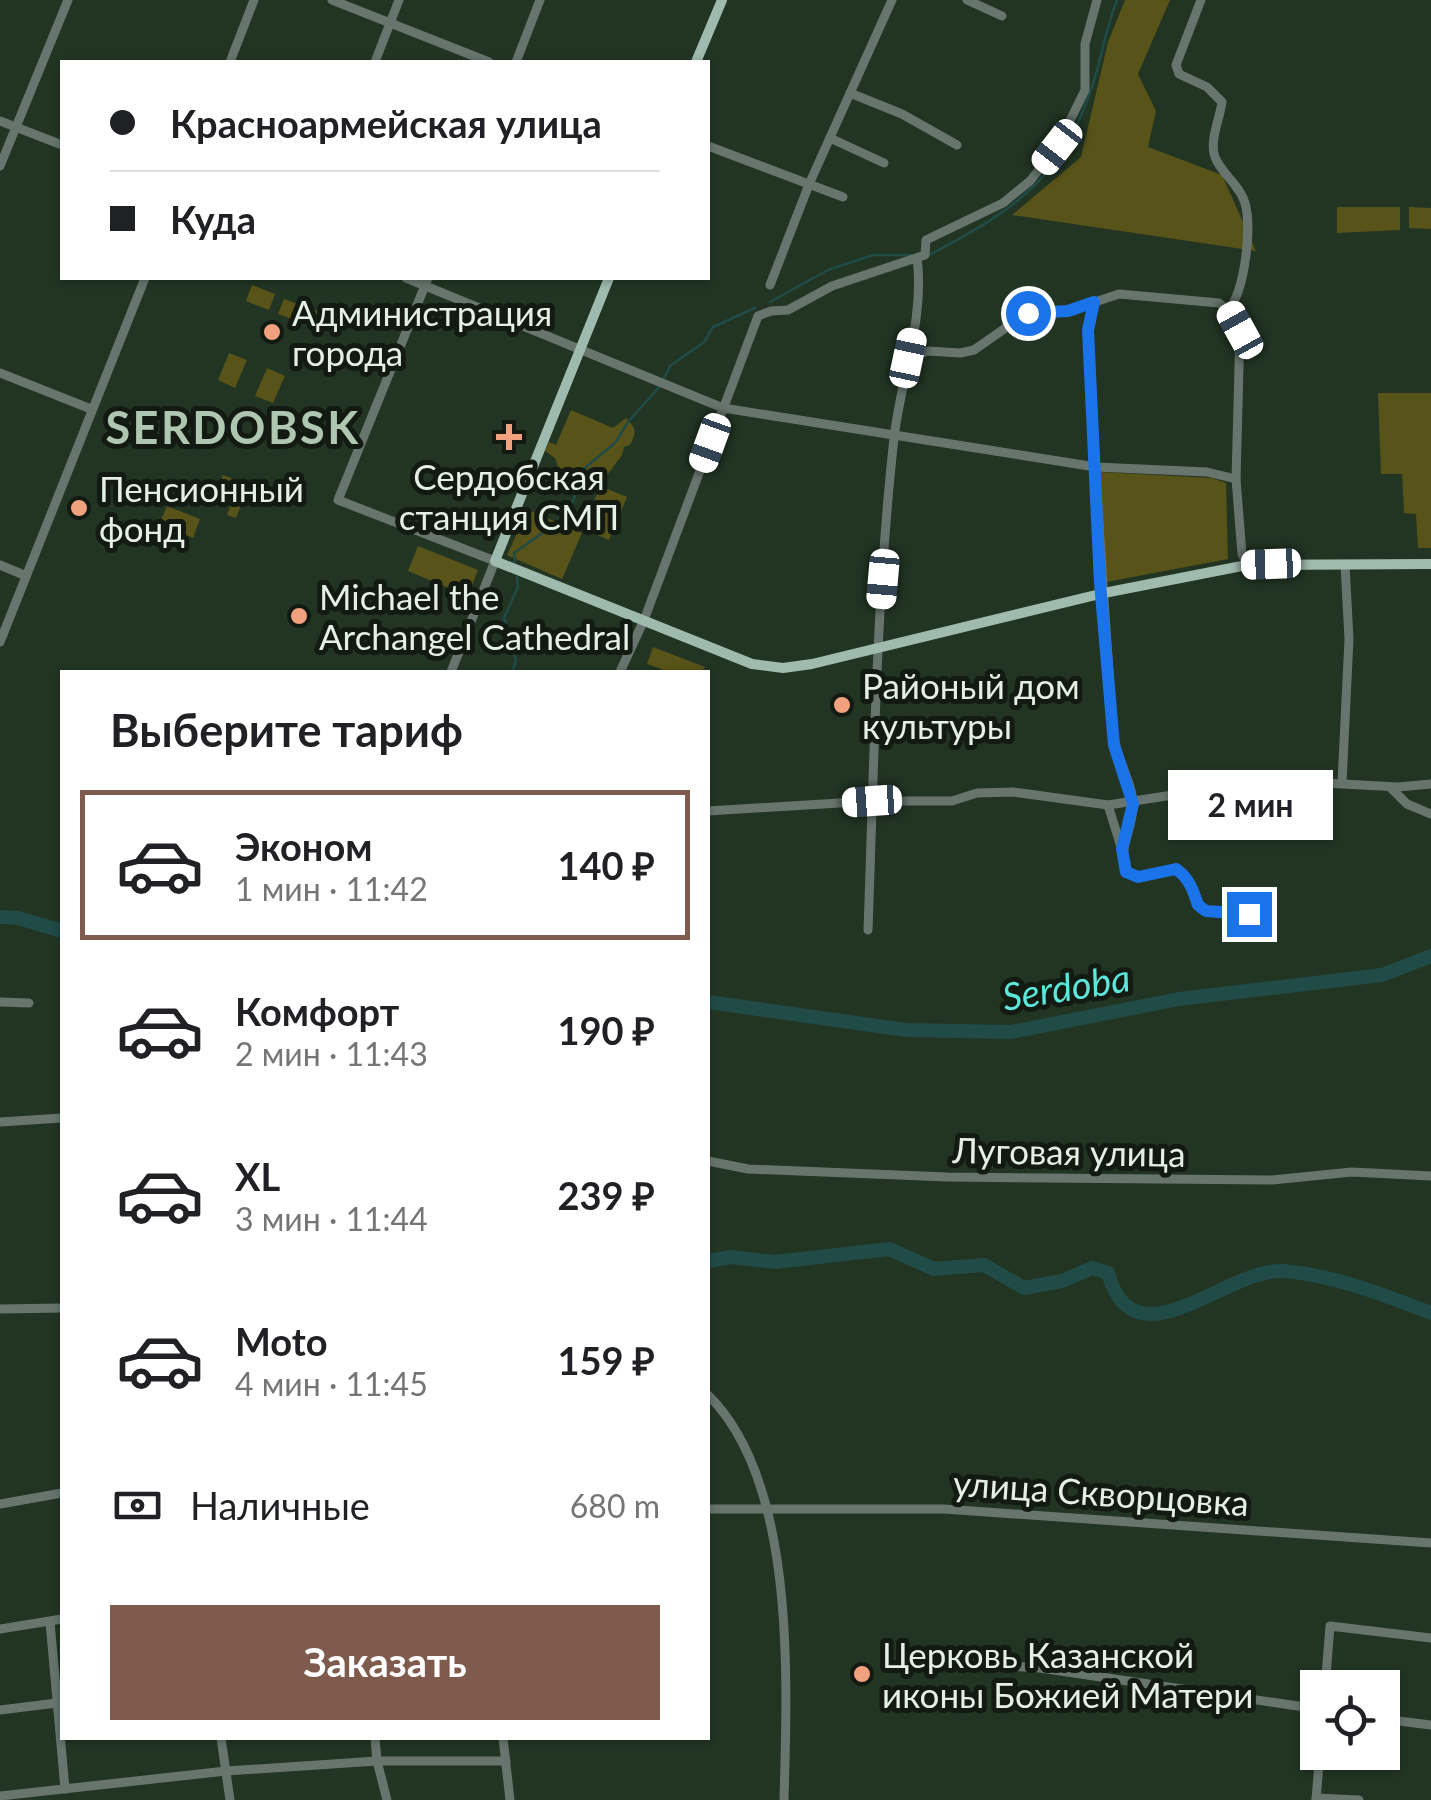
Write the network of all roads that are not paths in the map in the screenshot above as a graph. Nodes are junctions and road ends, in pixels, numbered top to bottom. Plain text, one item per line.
1 (68, 0) edge
2 (254, 0) edge
3 (332, 0) edge
4 (399, 0) edge
5 (540, 0) edge
6 (722, 0) edge
7 (892, 0) edge
8 (967, 0) edge
9 (1098, 0) edge
10 (1201, 0) edge
11 (1002, 16) dead end
12 (390, 23) junction
13 (231, 60) edge
14 (375, 60) edge
15 (484, 60) edge
16 (517, 60) edge
17 (697, 60) edge
18 (850, 92) junction
19 (0, 121) edge
20 (16, 128) junction
21 (830, 138) junction
22 (60, 144) edge
23 (957, 145) dead end
24 (710, 147) edge
25 (884, 162) dead end
26 (0, 166) edge
27 (810, 182) junction
28 (843, 197) dead end
29 (920, 257) junction
30 (144, 280) edge
31 (608, 280) edge
32 (427, 282) edge
33 (770, 285) dead end
34 (1094, 302) junction
35 (1228, 310) junction
36 (581, 348) junction
37 (908, 358) junction
38 (0, 373) edge
39 (723, 408) junction
40 (91, 409) junction
41 (894, 437) junction
42 (1096, 467) junction
43 (1236, 478) junction
44 (495, 561) junction
45 (1345, 564) junction
46 (1431, 564) edge
47 (1248, 565) junction
48 (0, 566) edge
49 (24, 575) junction
50 (1104, 594) junction
51 (644, 620) junction
52 (0, 642) edge
53 (878, 650) junction
54 (452, 670) edge
55 (621, 670) edge
56 (1342, 783) junction
57 (1431, 784) edge
58 (1390, 786) junction
59 (872, 801) junction
60 (1133, 804) junction
61 (1108, 805) junction
62 (710, 811) edge
63 (1431, 814) edge
64 (1122, 849) junction
65 (1249, 914) dead end
66 (868, 930) dead end
67 (0, 1002) edge
68 (29, 1003) dead end
69 (60, 1118) edge
70 (0, 1122) edge
71 (710, 1161) edge
72 (1431, 1176) edge
73 (60, 1308) edge
74 (0, 1309) edge
75 (710, 1398) edge
76 (60, 1493) edge
77 (0, 1504) edge
78 (710, 1509) edge
79 (766, 1509) junction
80 (1431, 1543) edge
81 (60, 1620) edge
82 (50, 1622) junction
83 (0, 1629) edge
84 (1431, 1638) edge
85 (951, 1662) dead end
86 (1326, 1670) edge
87 (57, 1704) junction
88 (1300, 1707) edge
89 (0, 1710) edge
90 (60, 1718) edge
91 (1400, 1722) edge
92 (1431, 1726) edge
93 (62, 1740) edge
94 (222, 1740) edge
95 (376, 1740) edge
96 (503, 1740) edge
97 (377, 1761) junction
98 (506, 1762) junction
99 (226, 1770) junction
100 (1318, 1770) edge
101 (65, 1788) junction
102 (0, 1796) edge
103 (1316, 1799) edge
104 (230, 1800) edge
105 (387, 1800) edge
106 (510, 1800) edge
107 (784, 1800) edge
108 (1359, 1800) edge

1 - 20 street
2 - 13 street
3 - 12 street
4 - 12 street
5 - 16 street
6 - 17 main road
7 - 18 street
8 - 11 street
9 - 29 street
10 - 35 street
12 - 14 street
12 - 15 street
18 - 21 street
18 - 23 street
19 - 20 street
20 - 22 street
20 - 26 street
21 - 25 street
21 - 27 street
24 - 27 street
27 - 28 street
27 - 33 street
29 - 37 street
29 - 39 street
30 - 40 street
31 - 36 main road
32 - 36 street
32 - 44 street
34 - 35 street
34 - 37 street
34 - 42 street
35 - 43 street
36 - 39 street
36 - 44 main road
37 - 41 street
38 - 40 street
39 - 41 street
39 - 51 street
40 - 49 street
41 - 42 street
41 - 53 street
42 - 43 street
42 - 50 street
43 - 47 street
44 - 51 main road
44 - 54 street
45 - 46 main road
45 - 47 main road
45 - 56 street
47 - 50 main road
48 - 49 street
49 - 52 street
50 - 53 main road
50 - 60 street
51 - 53 main road
51 - 55 street
53 - 59 street
56 - 58 street
56 - 60 street
57 - 58 street
58 - 63 street
59 - 61 street
59 - 62 street
59 - 66 street
60 - 61 street
60 - 64 street
61 - 64 street
64 - 65 street
67 - 68 street
69 - 70 street
71 - 72 street, Луговая улица
73 - 74 street
75 - 79 street
76 - 77 street
78 - 79 street, улица Скворцовка
79 - 80 street, улица Скворцовка
79 - 107 street
81 - 82 street
82 - 83 street
82 - 87 street
84 - 86 street
85 - 88 street
87 - 89 street
87 - 90 street
91 - 92 street
93 - 101 street
94 - 99 street
95 - 97 street
96 - 98 street
97 - 98 street
97 - 99 street
97 - 105 street
98 - 106 street
99 - 101 street
99 - 104 street
100 - 103 street
101 - 102 street
103 - 108 street

